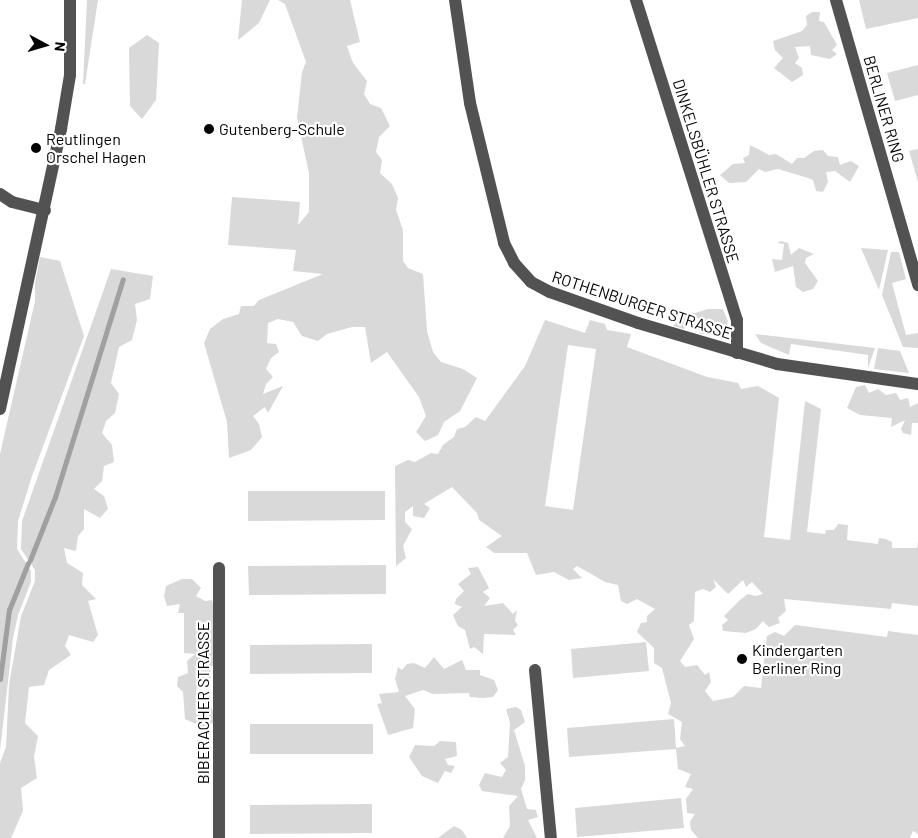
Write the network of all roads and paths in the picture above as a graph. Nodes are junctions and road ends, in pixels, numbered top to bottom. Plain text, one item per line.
1 (70, 0) edge
2 (455, 0) edge
3 (636, 0) edge
4 (836, 0) edge
5 (0, 194) edge
6 (45, 210) junction
7 (918, 285) edge
8 (737, 353) junction
9 (918, 384) edge
10 (0, 409) edge
11 (219, 568) dead end
12 (535, 670) dead end
13 (220, 838) edge
14 (550, 838) edge

1 - 6 street
2 - 8 street, ROTHENBURGER STRASSE
3 - 8 street, DINKELSBÜHLER STRASSE
4 - 7 street, BERLINER RING
5 - 6 street
6 - 10 street
8 - 9 street, ROTHENBURGER STRASSE
11 - 13 street, BIBERACHER STRASSE
12 - 14 street

